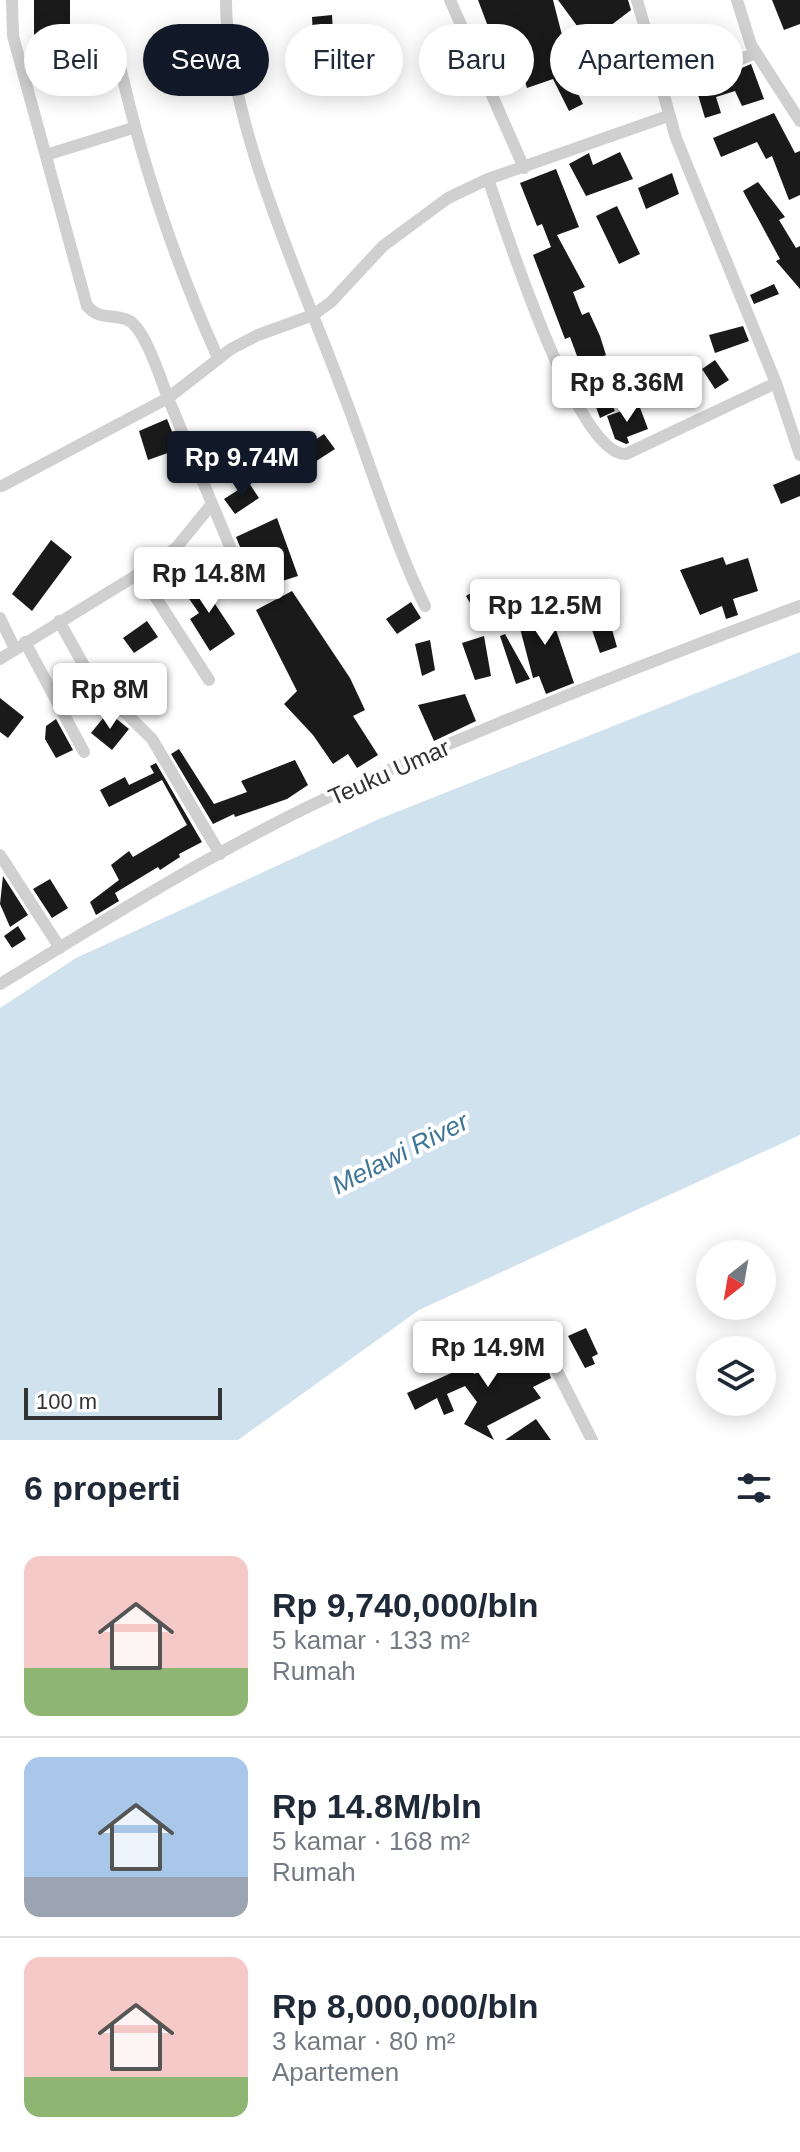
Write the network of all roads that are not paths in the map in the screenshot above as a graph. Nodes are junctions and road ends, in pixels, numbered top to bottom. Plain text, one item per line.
1 (12, 0) edge
2 (226, 0) edge
3 (450, 0) edge
4 (637, 0) edge
5 (737, 0) edge
6 (643, 24) edge
7 (756, 53) junction
8 (743, 58) edge
9 (126, 96) edge
10 (663, 96) edge
11 (668, 116) junction
12 (800, 121) edge
13 (133, 128) junction
14 (46, 155) junction
15 (524, 168) junction
16 (488, 179) junction
17 (313, 315) junction
18 (218, 358) junction
19 (776, 383) junction
20 (168, 398) junction
21 (800, 455) edge
22 (1, 485) edge
23 (211, 505) junction
24 (140, 573) junction
25 (246, 585) dead end
26 (425, 606) dead end
27 (800, 606) edge
28 (0, 618) edge
29 (59, 621) junction
30 (20, 645) junction
31 (0, 659) edge
32 (209, 680) dead end
33 (84, 752) dead end
34 (220, 854) junction
35 (0, 855) edge
36 (60, 948) junction
37 (0, 984) edge
38 (558, 1373) dead end
39 (592, 1440) edge

1 - 14 street
2 - 17 street
3 - 15 street
4 - 6 street
5 - 7 street
7 - 8 street
7 - 12 street
9 - 13 street
10 - 11 street
11 - 15 street
11 - 19 street
13 - 14 street
13 - 18 street
14 - 20 street
15 - 16 street
16 - 17 street
16 - 19 street
17 - 18 street
17 - 26 street
18 - 20 street
19 - 21 street
20 - 22 street
20 - 23 street
23 - 24 street
23 - 25 street
24 - 29 street
24 - 32 street
27 - 34 street, Teuku Umar
28 - 30 street
29 - 30 street
29 - 34 street
30 - 31 street
30 - 33 street
34 - 36 street, Teuku Umar
35 - 36 street
36 - 37 street, Teuku Umar
38 - 39 street

